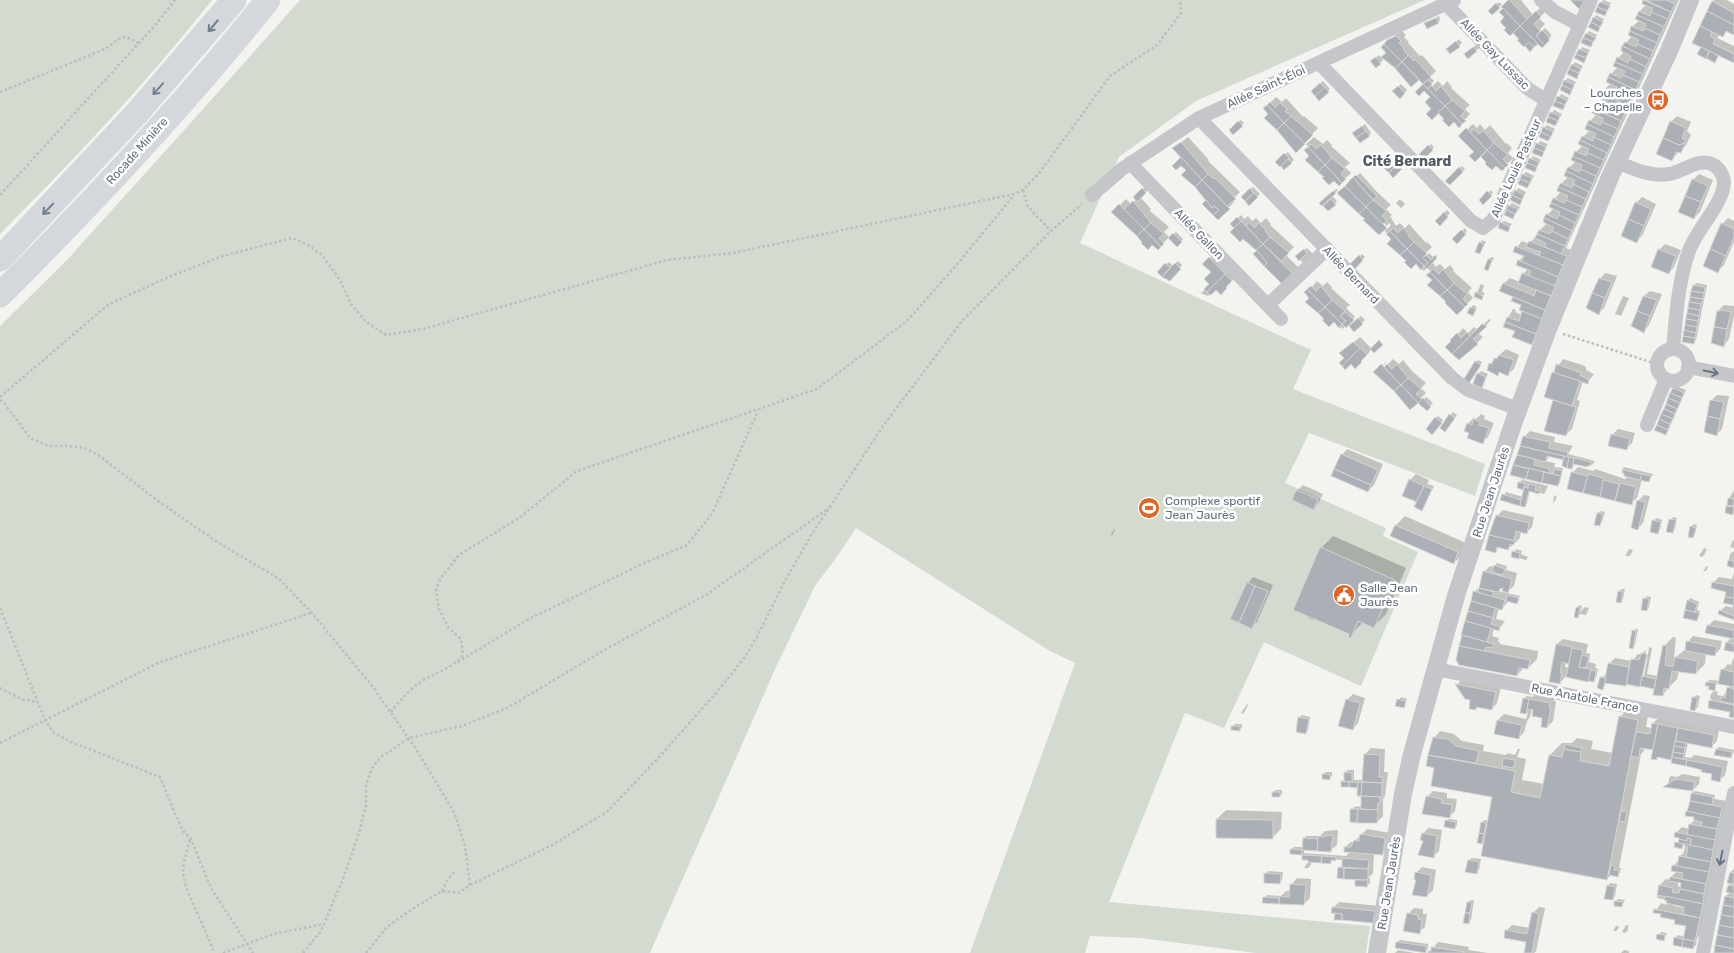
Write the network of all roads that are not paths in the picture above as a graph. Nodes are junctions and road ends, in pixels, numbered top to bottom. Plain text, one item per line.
1 (234, 0) edge
2 (268, 0) edge
3 (284, 0) edge
4 (1541, 0) edge
5 (1591, 0) edge
6 (1690, 0) edge
7 (1699, 0) edge
8 (1450, 2) edge
9 (1580, 25) junction
10 (1669, 51) junction
11 (1319, 63) junction
12 (1547, 101) junction
13 (176, 108) junction
14 (1199, 118) junction
15 (1617, 162) junction
16 (1130, 163) junction
17 (1092, 195) road end
18 (1326, 249) junction
19 (0, 259) edge
20 (0, 295) edge
21 (1268, 305) junction
22 (1281, 319) dead end
23 (1673, 349) junction
24 (1688, 367) junction
25 (1734, 376) edge
26 (1666, 379) junction
27 (1518, 409) junction
28 (1647, 425) dead end
29 (1435, 669) junction
30 (1734, 727) edge
31 (1734, 793) edge
32 (1377, 953) edge
33 (1703, 953) edge

1 -> 19 highway, Rocade Minière
2 - 13 highway, Rocade Minière
3 - 13 highway
4 - 9 street
5 - 9 street, Allée Louis Pasteur
6 - 10 street, Rue Jean Jaurès
7 - 10 street, Rue Jean Jaurès
8 - 11 street, Allée Saint-Éloi
8 - 12 street, Allée Gay Lussac
9 - 12 street, Allée Louis Pasteur
10 - 15 street, Rue Jean Jaurès
11 - 12 street, Allée Louis Pasteur
11 - 14 street, Allée Saint-Éloi
13 - 20 highway, Rocade Minière
14 - 16 street, Allée Saint-Éloi
14 - 18 street, Allée Bernard
15 - 23 street
15 - 27 street, Rue Jean Jaurès
16 - 17 street, Allée Saint-Éloi
16 - 21 street, Allée Gallon
18 - 21 street
18 - 27 street, Allée Bernard
21 - 22 street, Allée Gallon
23 - 24 street
23 - 26 street
24 -> 25 street
24 - 26 street
26 - 28 street
27 - 29 street, Rue Jean Jaurès
29 - 30 street, Rue Anatole France
29 - 32 street, Rue Jean Jaurès
31 -> 33 street

